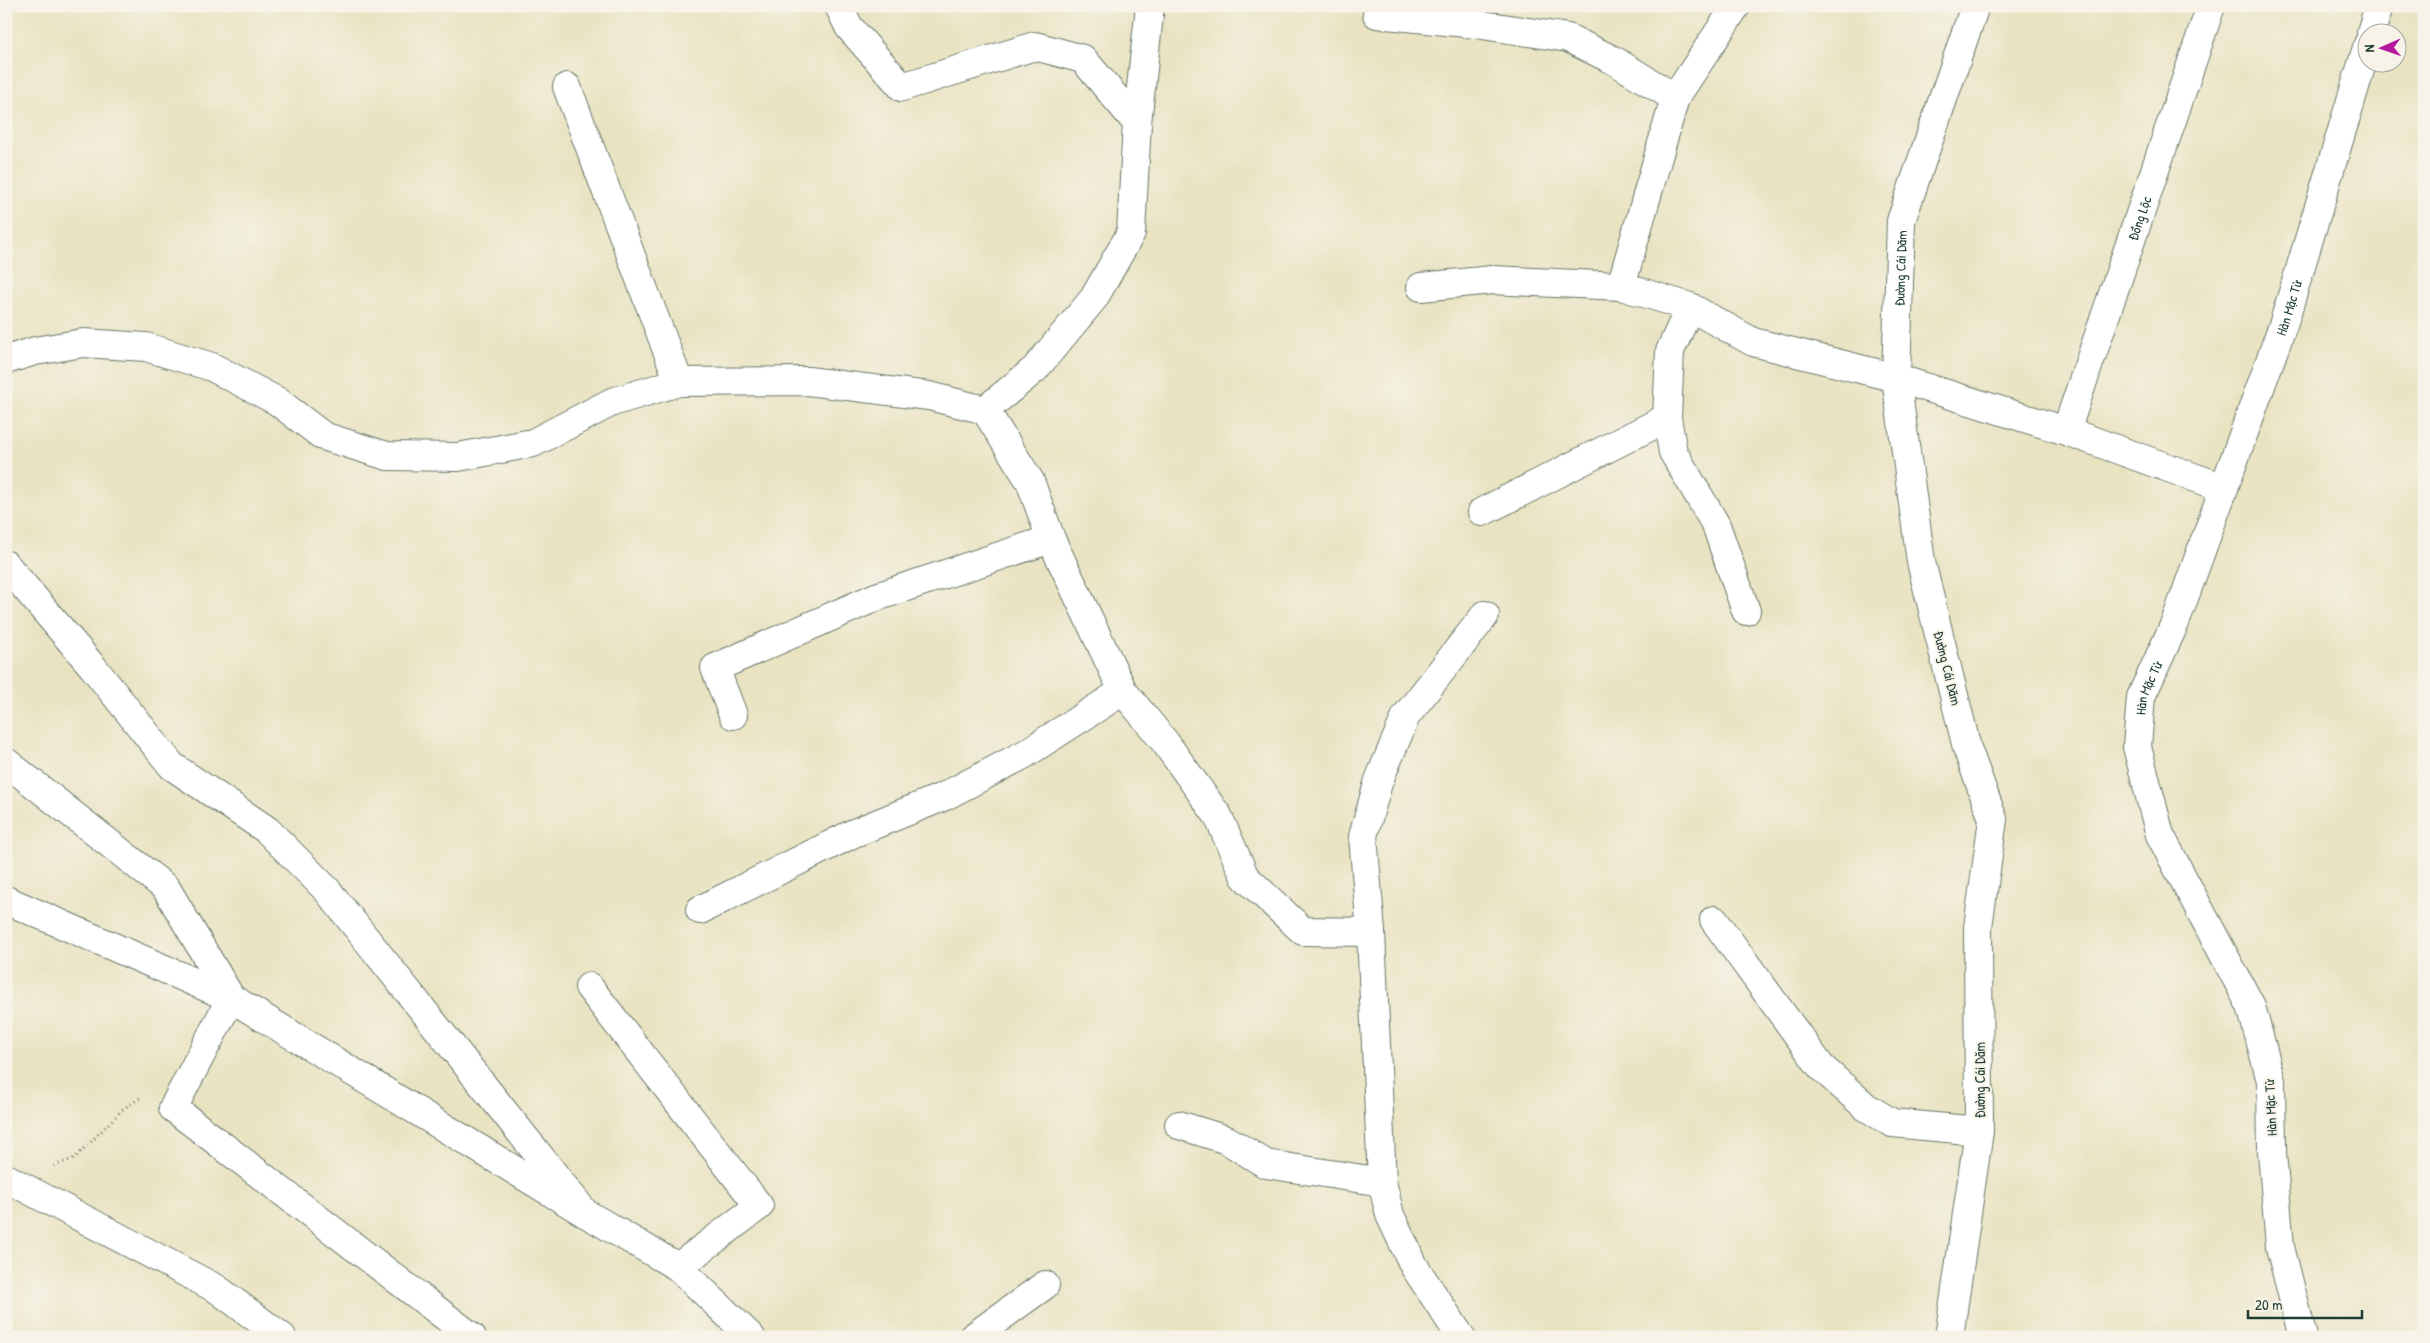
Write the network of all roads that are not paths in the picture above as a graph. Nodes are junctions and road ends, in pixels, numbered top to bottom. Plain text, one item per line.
1 (839, 6) edge
2 (1150, 6) edge
3 (1736, 6) edge
4 (1975, 6) edge
5 (2211, 6) edge
6 (2379, 6) edge
7 (1377, 14) dead end
8 (2374, 22) edge
9 (2360, 72) edge
10 (566, 87) dead end
11 (1676, 98) junction
12 (1137, 123) junction
13 (1620, 286) junction
14 (1421, 287) dead end
15 (1690, 307) junction
16 (6, 360) edge
17 (1896, 378) junction
18 (679, 382) junction
19 (985, 410) junction
20 (1667, 418) junction
21 (2066, 431) junction
22 (2224, 488) junction
23 (1482, 512) dead end
24 (1051, 539) junction
25 (6, 565) edge
26 (1746, 611) dead end
27 (1484, 615) dead end
28 (1123, 691) junction
29 (733, 715) dead end
30 (6, 762) edge
31 (6, 900) edge
32 (700, 910) dead end
33 (1714, 920) dead end
34 (1371, 932) junction
35 (589, 988) dead end
36 (230, 998) junction
37 (1179, 1126) dead end
38 (1979, 1131) junction
39 (9, 1179) edge
40 (1382, 1182) junction
41 (585, 1214) junction
42 (678, 1267) junction
43 (1045, 1285) dead end
44 (282, 1337) edge
45 (472, 1337) edge
46 (751, 1337) edge
47 (973, 1337) edge
48 (1461, 1337) edge
49 (1949, 1337) edge
50 (2302, 1337) edge

1 - 12 street
2 - 12 street
3 - 11 street
4 - 17 street, Đường Cái Dăm
5 - 21 street, Đồng Lộc
6 - 8 street
7 - 11 street
9 - 22 street, Hàn Mặc Tử
10 - 18 street
11 - 13 street
12 - 19 street
13 - 14 street
13 - 15 street
15 - 17 street
15 - 20 street
16 - 18 street
17 - 21 street
17 - 38 street, Đường Cái Dăm
18 - 19 street
19 - 24 street
20 - 23 street
20 - 26 street
21 - 22 street
22 - 50 street, Hàn Mặc Tử
24 - 28 street
24 - 29 street
25 - 41 street
27 - 34 street
28 - 32 street
28 - 34 street
30 - 36 street
31 - 36 street
33 - 38 street
34 - 40 street
35 - 42 street
36 - 41 street
36 - 45 street
37 - 40 street
38 - 49 street, Đường Cái Dăm
39 - 44 street
40 - 48 street
41 - 42 street
42 - 46 street
43 - 47 street

